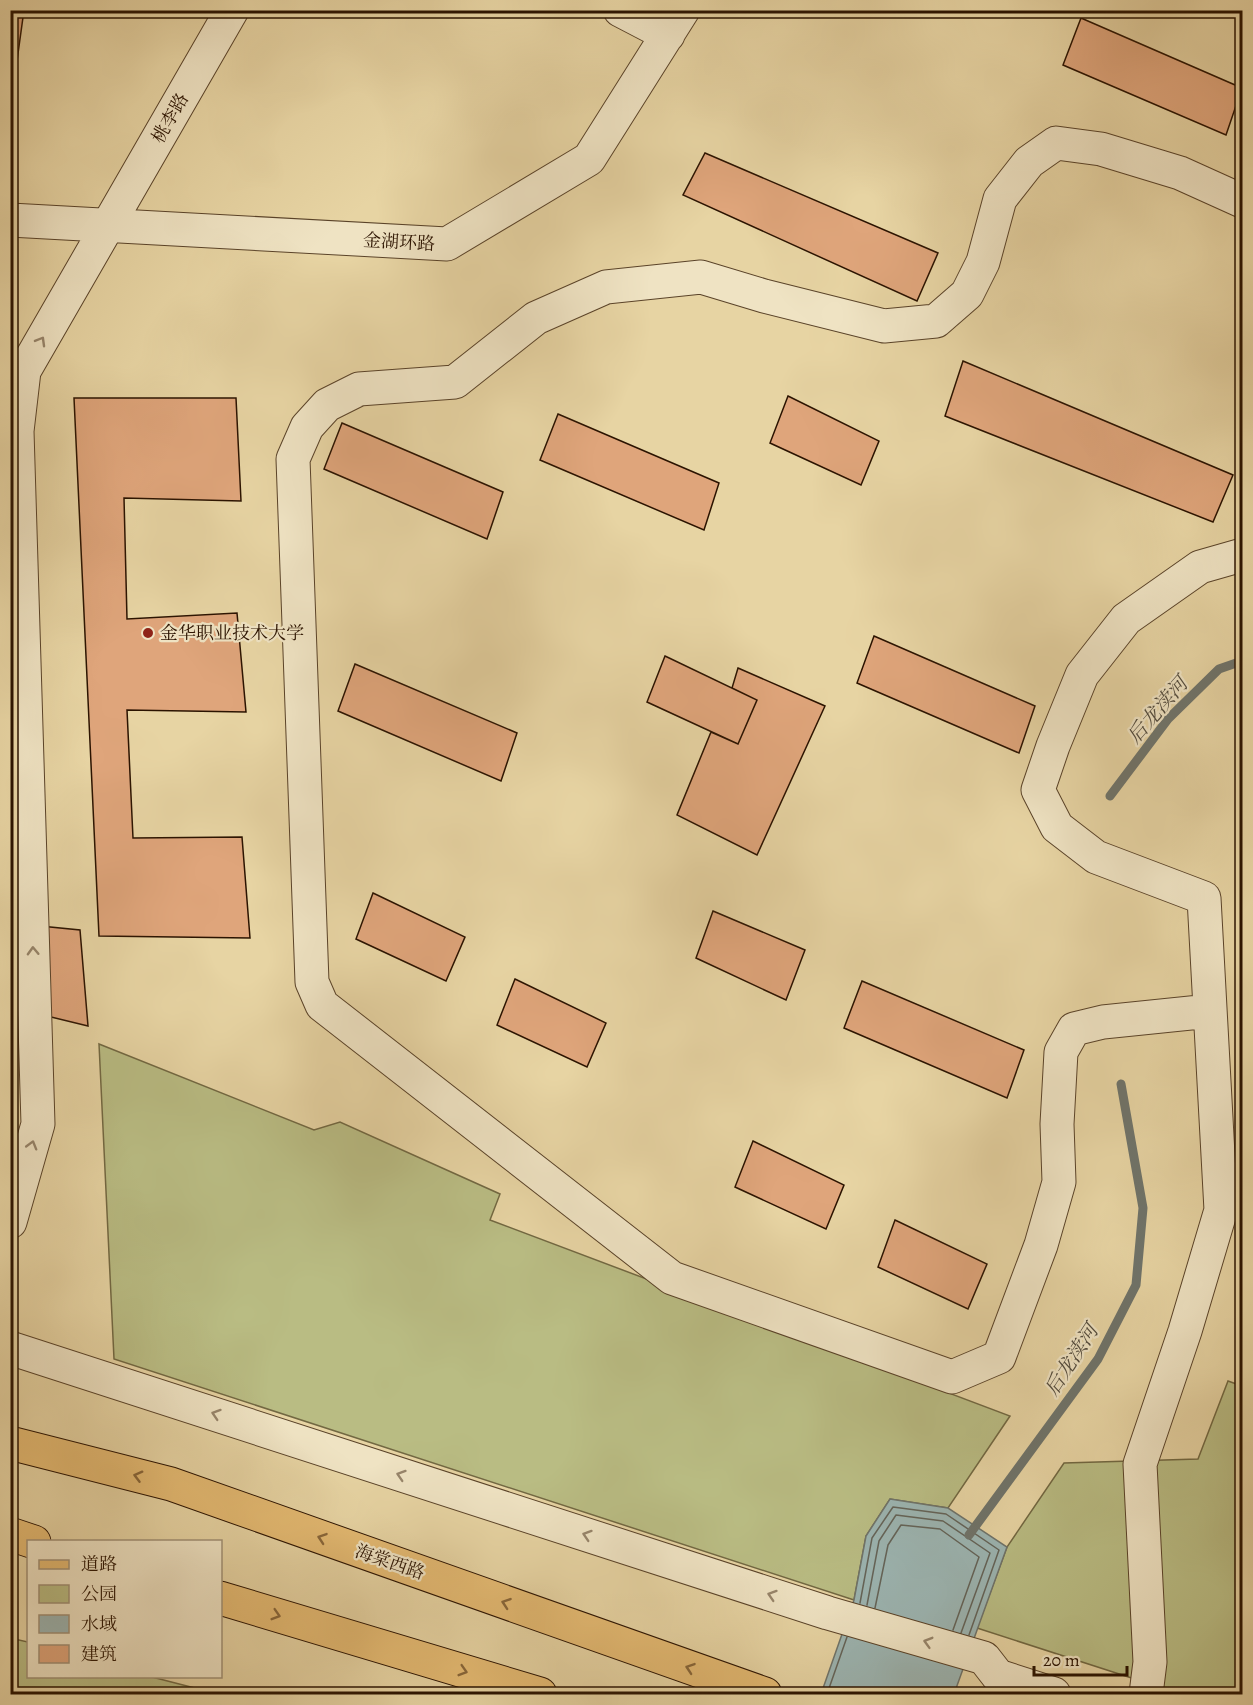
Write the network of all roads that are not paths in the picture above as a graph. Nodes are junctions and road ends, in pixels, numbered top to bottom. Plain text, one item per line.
1 (232, 10) edge
2 (620, 10) edge
3 (675, 23) edge
4 (1242, 201) edge
5 (10, 220) edge
6 (108, 226) junction
7 (1242, 555) edge
8 (1210, 1011) junction
9 (10, 1222) edge
10 (10, 1348) edge
11 (10, 1443) edge
12 (10, 1534) edge
13 (28, 1540) edge
14 (222, 1599) edge
15 (540, 1695) edge
16 (765, 1695) edge
17 (1054, 1695) edge
18 (1146, 1695) edge

1 - 6 street, 桃李路
2 - 3 street
3 - 6 street, 金湖环路
4 - 8 street
5 - 6 street, 金湖环路
9 -> 6 street, 桃李路
7 - 8 street
8 - 18 street
17 -> 10 street
16 -> 11 main road, 海棠西路
12 - 13 main road
14 -> 15 main road

